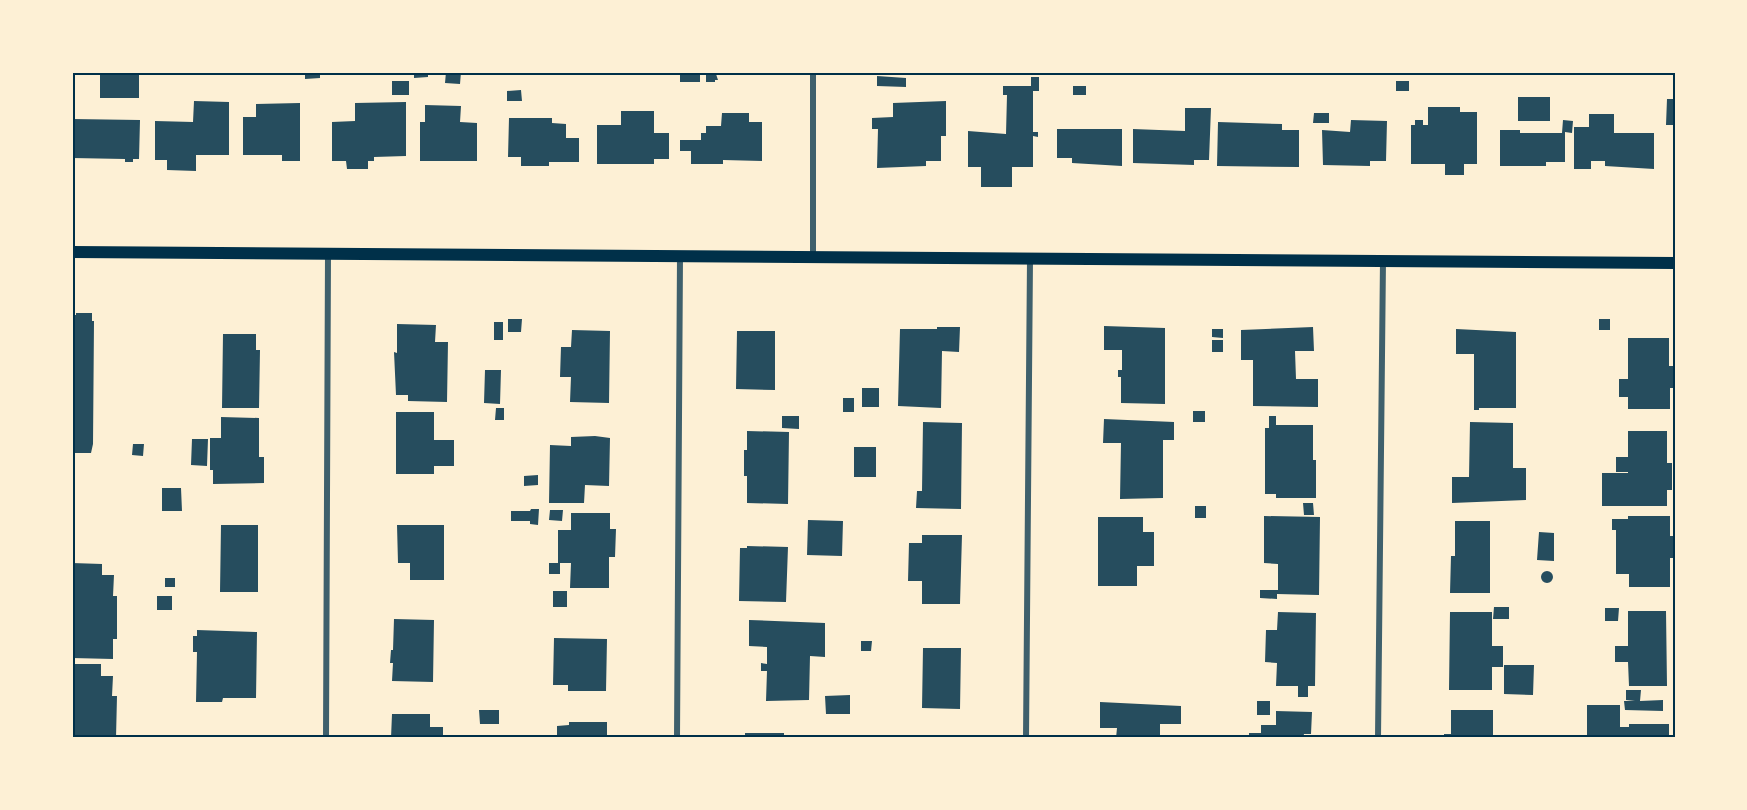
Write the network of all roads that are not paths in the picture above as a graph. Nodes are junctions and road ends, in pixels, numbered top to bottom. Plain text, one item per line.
1 (813, 72) edge
2 (72, 252) edge
3 (328, 254) junction
4 (680, 256) junction
5 (813, 256) junction
6 (1030, 258) junction
7 (1383, 260) junction
8 (1675, 263) edge
9 (326, 738) edge
10 (677, 738) edge
11 (1026, 738) edge
12 (1378, 738) edge

1 - 5 street
2 - 3 main road
3 - 4 main road
3 - 9 street
4 - 5 main road
4 - 10 street
5 - 6 main road
6 - 7 main road
6 - 11 street
7 - 8 main road
7 - 12 street

